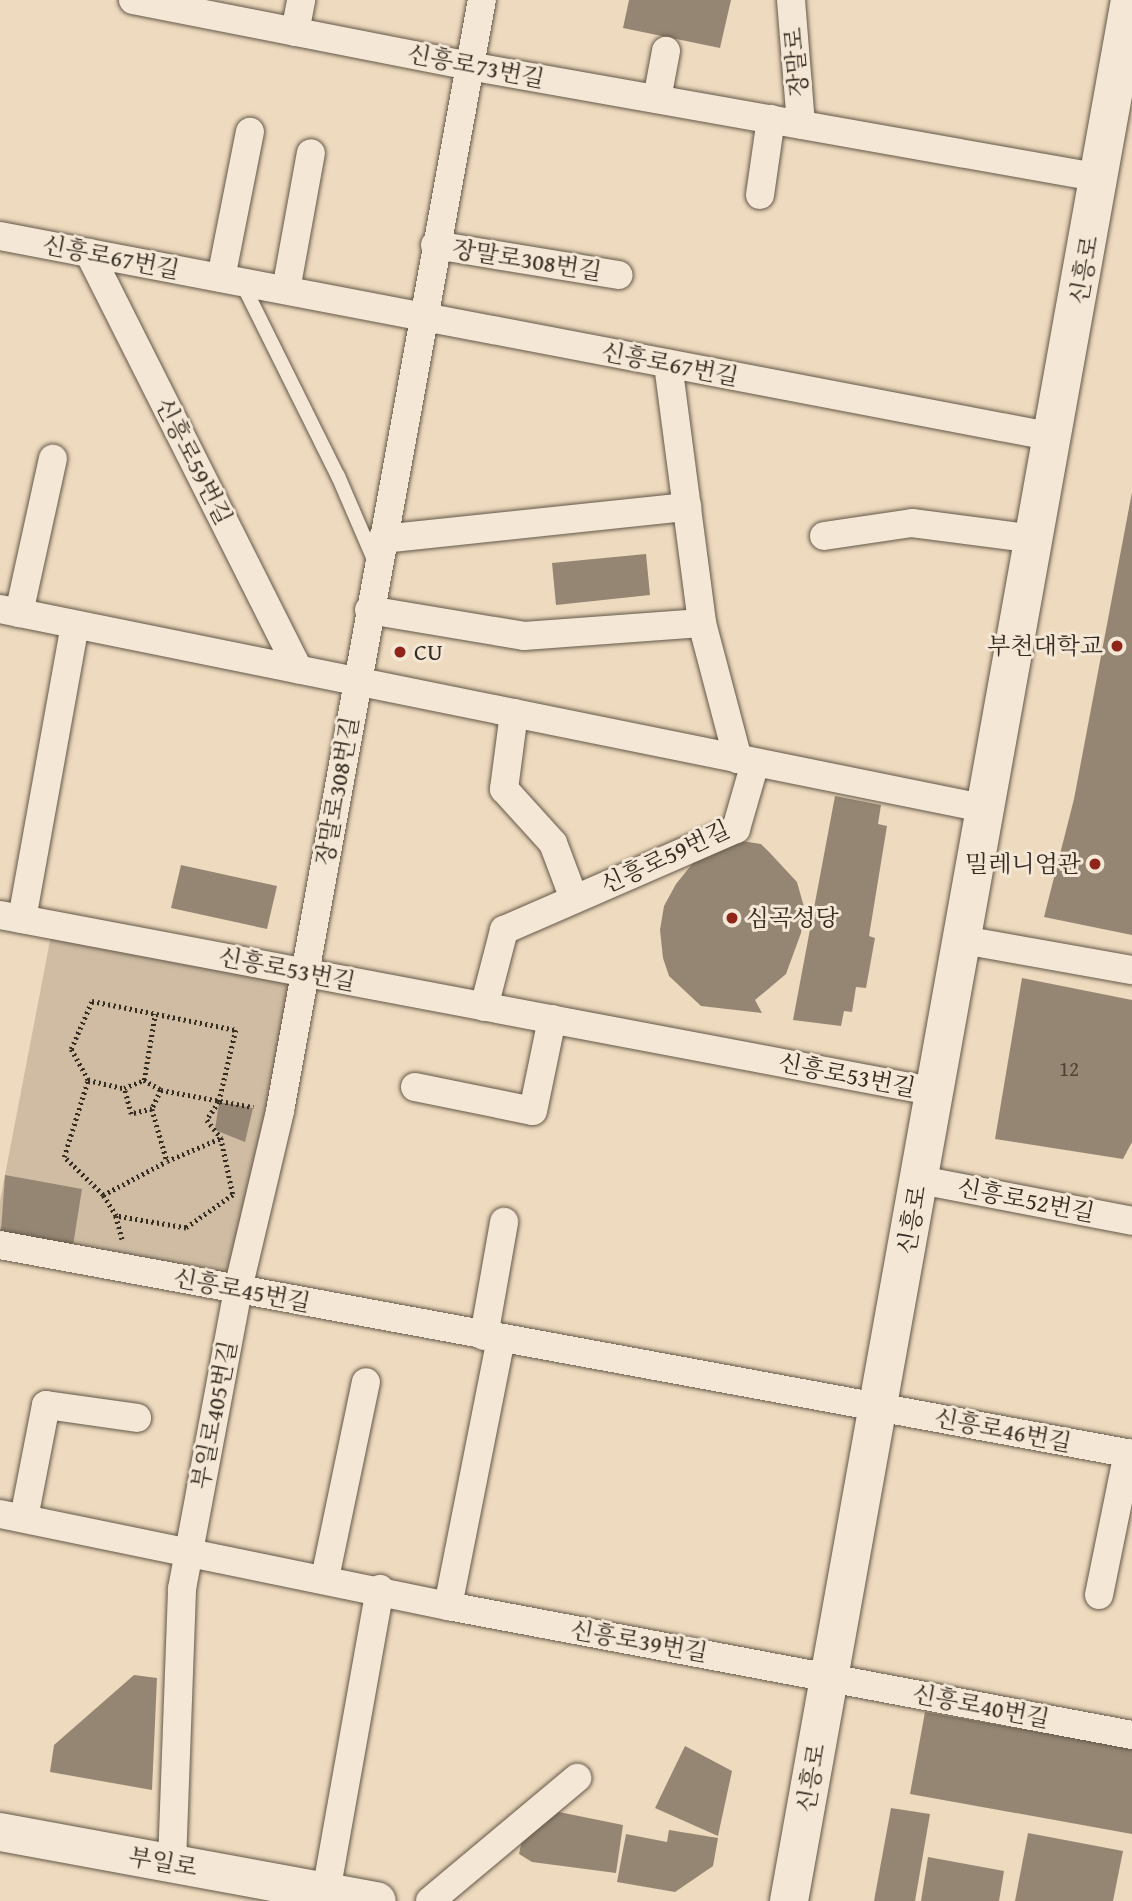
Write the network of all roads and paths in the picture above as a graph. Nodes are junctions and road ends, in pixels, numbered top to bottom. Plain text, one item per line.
1 (133, 0) edge
2 (301, 0) edge
3 (482, 0) edge
4 (790, 0) edge
5 (1130, 0) edge
6 (295, 32) junction
7 (666, 51) dead end
8 (469, 66) junction
9 (657, 99) junction
10 (771, 120) junction
11 (801, 125) junction
12 (250, 132) dead end
13 (311, 153) dead end
14 (1101, 178) junction
15 (760, 195) dead end
16 (0, 236) edge
17 (435, 245) junction
18 (89, 253) junction
19 (619, 275) dead end
20 (232, 280) junction
21 (286, 290) junction
22 (422, 316) junction
23 (668, 364) junction
24 (1054, 438) junction
25 (53, 459) dead end
26 (687, 507) junction
27 (824, 536) dead end
28 (382, 539) junction
29 (1036, 539) junction
30 (377, 567) junction
31 (369, 610) junction
32 (10, 611) edge
33 (702, 622) junction
34 (75, 625) junction
35 (298, 669) junction
36 (357, 681) junction
37 (514, 713) junction
38 (746, 761) junction
39 (987, 809) junction
40 (574, 899) junction
41 (11, 917) edge
42 (963, 940) junction
43 (1132, 970) edge
44 (304, 973) junction
45 (484, 1007) junction
46 (155, 1014) junction
47 (552, 1019) junction
48 (88, 1080) junction
49 (144, 1080) junction
50 (415, 1087) dead end
51 (124, 1088) junction
52 (161, 1090) junction
53 (936, 1092) junction
54 (219, 1102) junction
55 (152, 1109) junction
56 (221, 1138) junction
57 (167, 1161) junction
58 (920, 1180) junction
59 (103, 1195) junction
60 (1132, 1221) edge
61 (504, 1222) dead end
62 (0, 1245) edge
63 (238, 1289) junction
64 (493, 1338) junction
65 (366, 1382) dead end
66 (879, 1406) junction
67 (137, 1418) dead end
68 (1130, 1453) edge
69 (12, 1516) edge
70 (189, 1549) junction
71 (325, 1578) junction
72 (380, 1589) junction
73 (1099, 1595) dead end
74 (448, 1606) junction
75 (830, 1676) junction
76 (1132, 1735) edge
77 (577, 1778) dead end
78 (0, 1832) edge
79 (172, 1863) junction
80 (326, 1892) junction
81 (377, 1901) edge
82 (430, 1901) edge
83 (789, 1901) edge

1 - 6 street, 신흥로73번길
2 - 6 street
3 - 8 street, 장말로308번길
4 - 11 street, 장말로
5 - 14 street, 신흥로
6 - 8 street, 신흥로73번길
7 - 9 street
8 - 9 street, 신흥로73번길
8 - 17 street, 장말로308번길
9 - 10 street, 신흥로73번길
10 - 11 street, 신흥로73번길
10 - 15 street
11 - 14 street, 신흥로73번길
12 - 20 street
13 - 21 street
14 - 24 street, 신흥로
16 - 18 street, 신흥로67번길
17 - 19 street, 장말로308번길
17 - 22 street, 장말로308번길
18 - 20 street, 신흥로67번길
18 - 35 street, 신흥로59번길
20 - 21 street, 신흥로67번길
20 - 30 lane
21 - 22 street, 신흥로67번길
22 - 23 street, 신흥로67번길
22 - 28 street, 장말로308번길
23 - 24 street, 신흥로67번길
23 - 26 street
24 - 29 street, 신흥로
25 - 32 street
26 - 28 street
26 - 33 street
27 - 29 street
28 - 30 street, 장말로308번길
29 - 39 street, 신흥로
30 - 31 street, 장말로308번길
31 - 33 street
31 - 36 street, 장말로308번길
32 - 34 street
33 - 38 street
34 - 35 street
34 - 41 street, 신흥로53번길
35 - 36 street
36 - 37 street
36 - 44 street, 장말로308번길
37 - 38 street
37 - 40 street, 신흥로59번길
38 - 39 street
38 - 40 street, 신흥로59번길
39 - 42 street, 신흥로
40 - 45 street, 신흥로59번길
41 - 44 street, 신흥로53번길
42 - 43 street
42 - 53 street, 신흥로
44 - 45 street, 신흥로53번길
44 - 63 street, 부일로405번길
45 - 47 street, 신흥로53번길
46 - 48 path
46 - 49 path
46 - 54 path
47 - 50 street
47 - 53 street, 신흥로53번길
48 - 51 path
48 - 59 path
49 - 51 path
49 - 52 path
51 - 55 path
52 - 54 path
52 - 55 path
53 - 58 street, 신흥로
54 - 56 path
55 - 57 path
56 - 57 path
56 - 59 path
57 - 59 path
58 - 60 street, 신흥로52번길
58 - 66 street, 신흥로
61 - 64 street
62 - 63 street, 신흥로45번길
63 - 64 street, 신흥로45번길
63 - 70 street, 부일로405번길
64 - 66 street, 신흥로45번길
64 - 74 street
65 - 71 street
66 - 68 street, 신흥로46번길
66 - 75 street, 신흥로
67 - 69 street, 신흥로39번길
68 - 73 street, 신흥로46번길
69 - 70 street, 신흥로39번길
70 - 71 street, 신흥로39번길
70 - 79 street, 부일로405번길
71 - 72 street, 신흥로39번길
72 - 74 street, 신흥로39번길
72 - 80 street
74 - 75 street, 신흥로39번길
75 - 76 street, 신흥로40번길
75 - 83 street, 신흥로
77 - 82 street
78 - 79 street, 부일로
79 - 80 street, 부일로
80 - 81 street, 부일로

